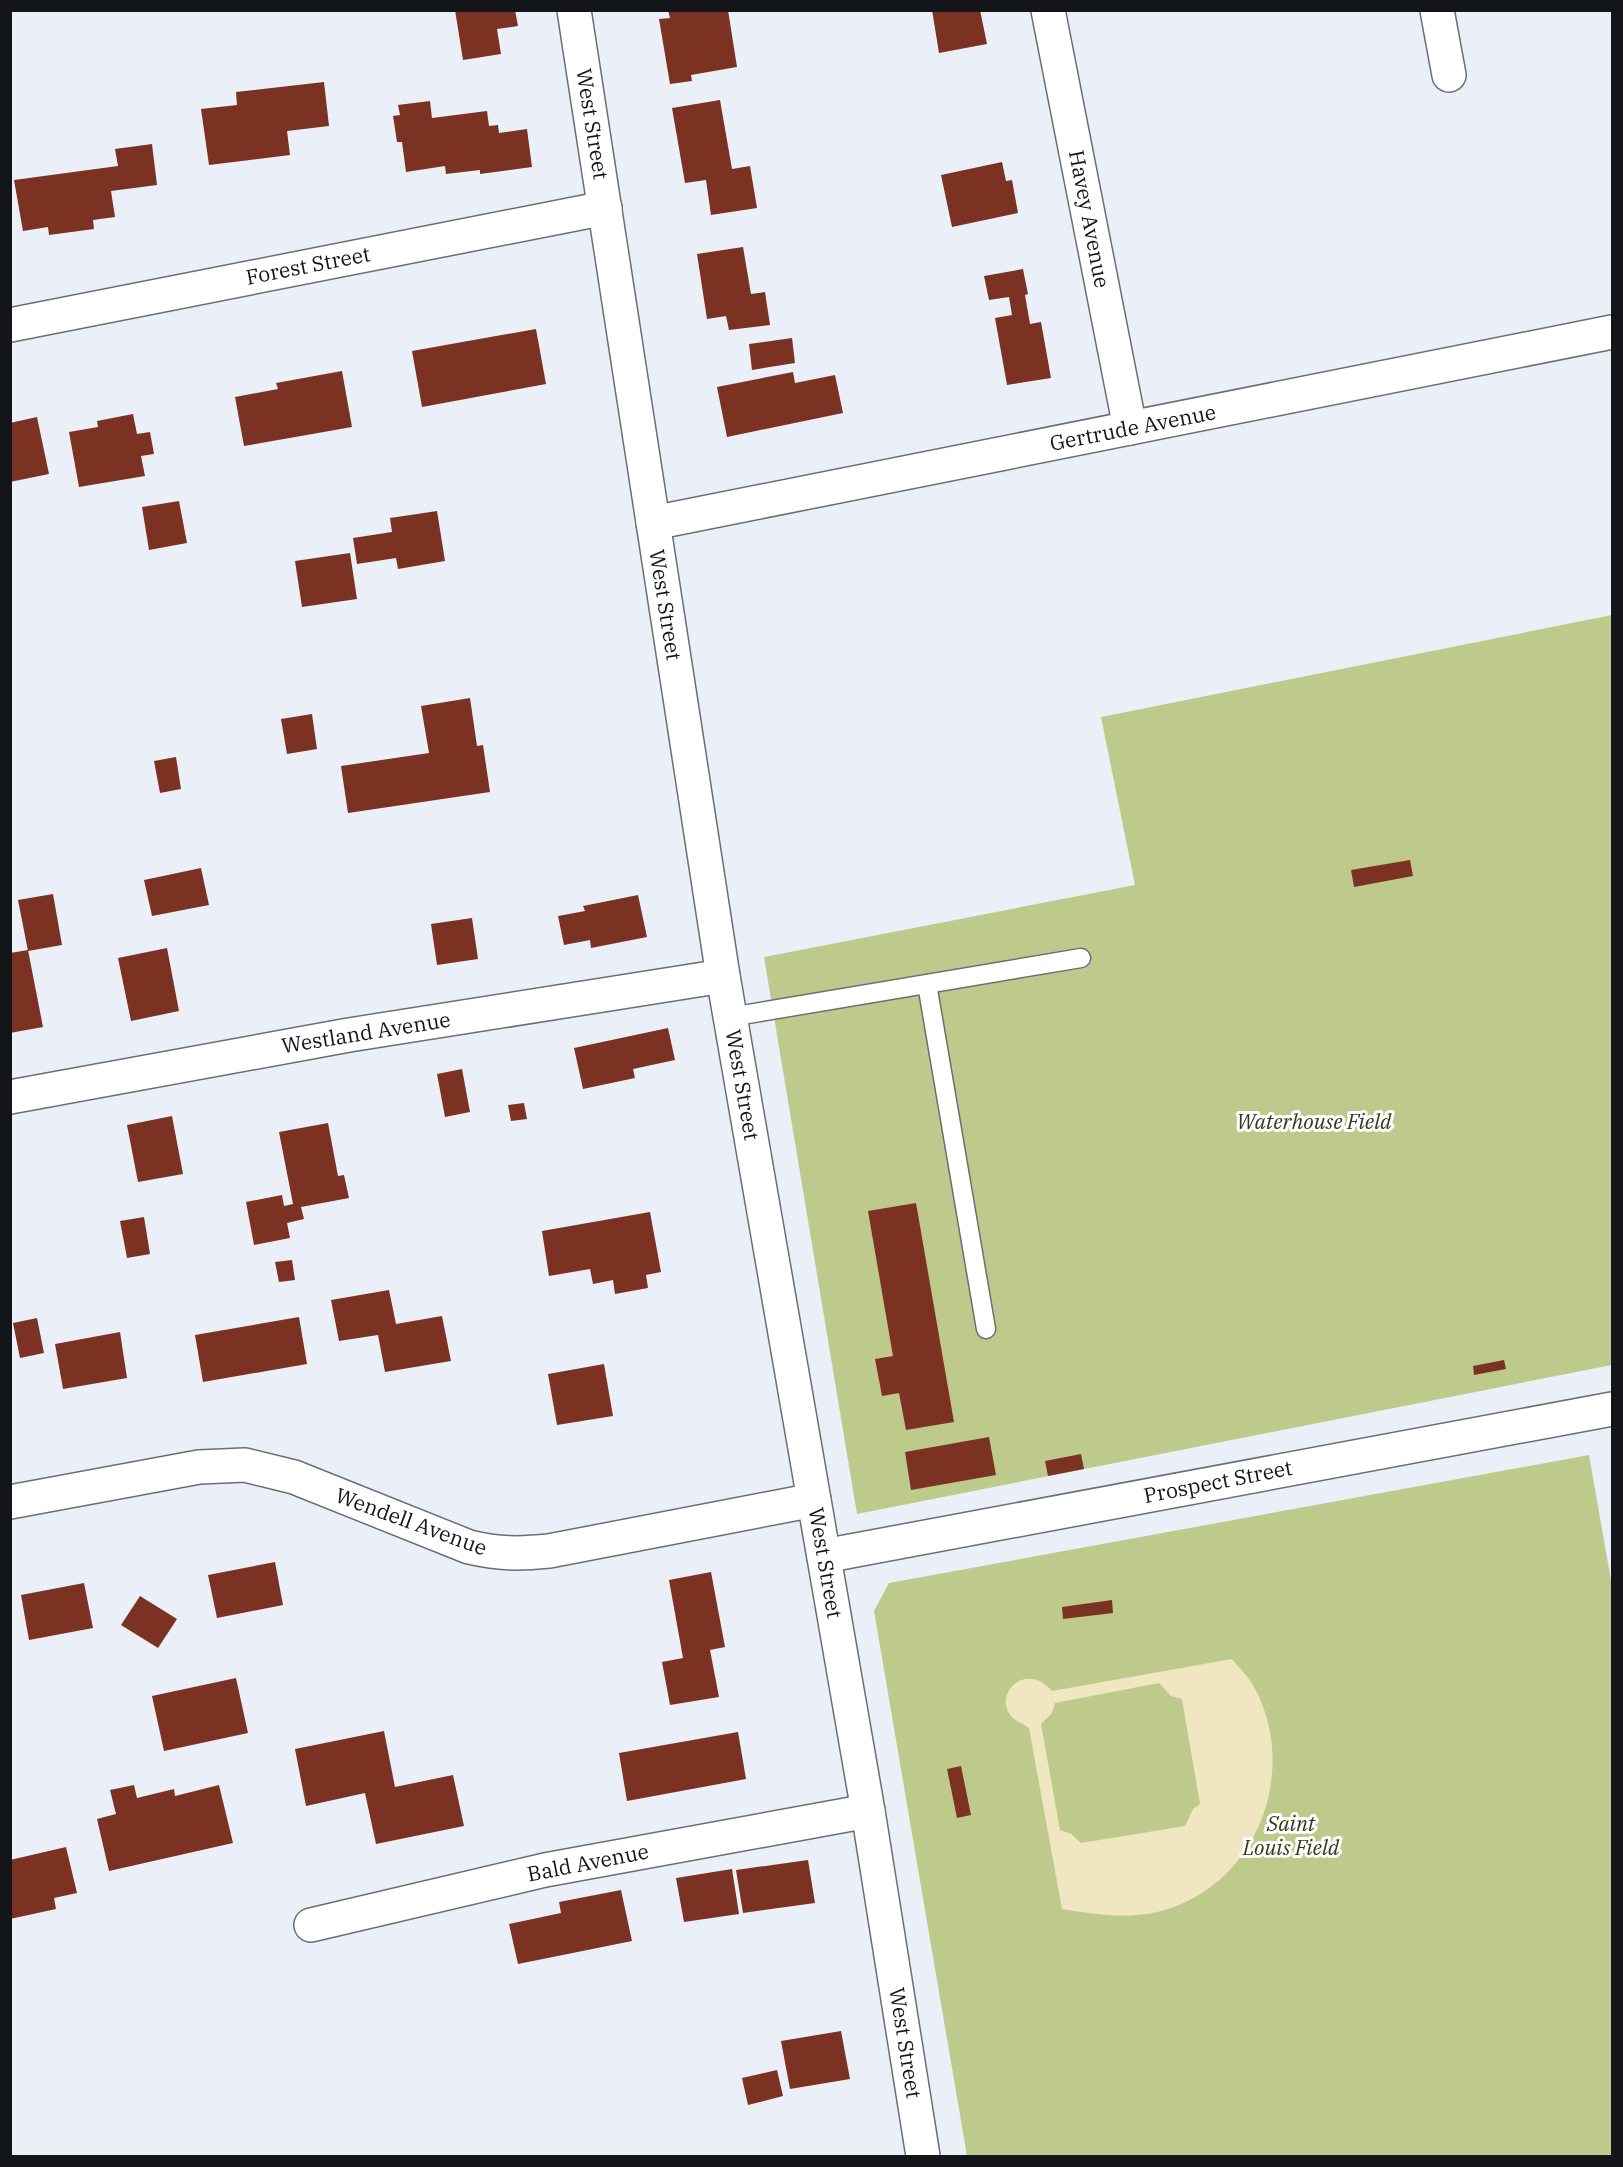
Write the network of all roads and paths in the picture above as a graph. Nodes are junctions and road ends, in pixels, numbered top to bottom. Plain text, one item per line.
1 (574, 10) edge
2 (1048, 10) edge
3 (1437, 10) edge
4 (1449, 75) dead end
5 (605, 208) junction
6 (10, 325) edge
7 (1612, 332) edge
8 (1130, 428) junction
9 (652, 523) junction
10 (1080, 958) dead end
11 (723, 976) junction
12 (927, 984) junction
13 (730, 1017) junction
14 (10, 1097) edge
15 (986, 1329) dead end
16 (1612, 1409) edge
17 (814, 1500) junction
18 (10, 1502) edge
19 (824, 1556) junction
20 (868, 1811) junction
21 (310, 1925) dead end
22 (923, 2157) edge

1 - 5 street, West Street
2 - 8 street, Havey Avenue
3 - 4 street
5 - 6 street, Forest Street
5 - 9 street, West Street
7 - 8 street, Gertrude Avenue
8 - 9 street, Gertrude Avenue
9 - 11 street, West Street
10 - 12 lane
11 - 13 street, West Street
11 - 14 street, Westland Avenue
12 - 13 lane
12 - 15 lane
13 - 17 street, West Street
16 - 19 street, Prospect Street
17 - 18 street, Wendell Avenue
17 - 19 street, West Street
19 - 20 street, West Street
20 - 21 street, Bald Avenue
20 - 22 street, West Street

